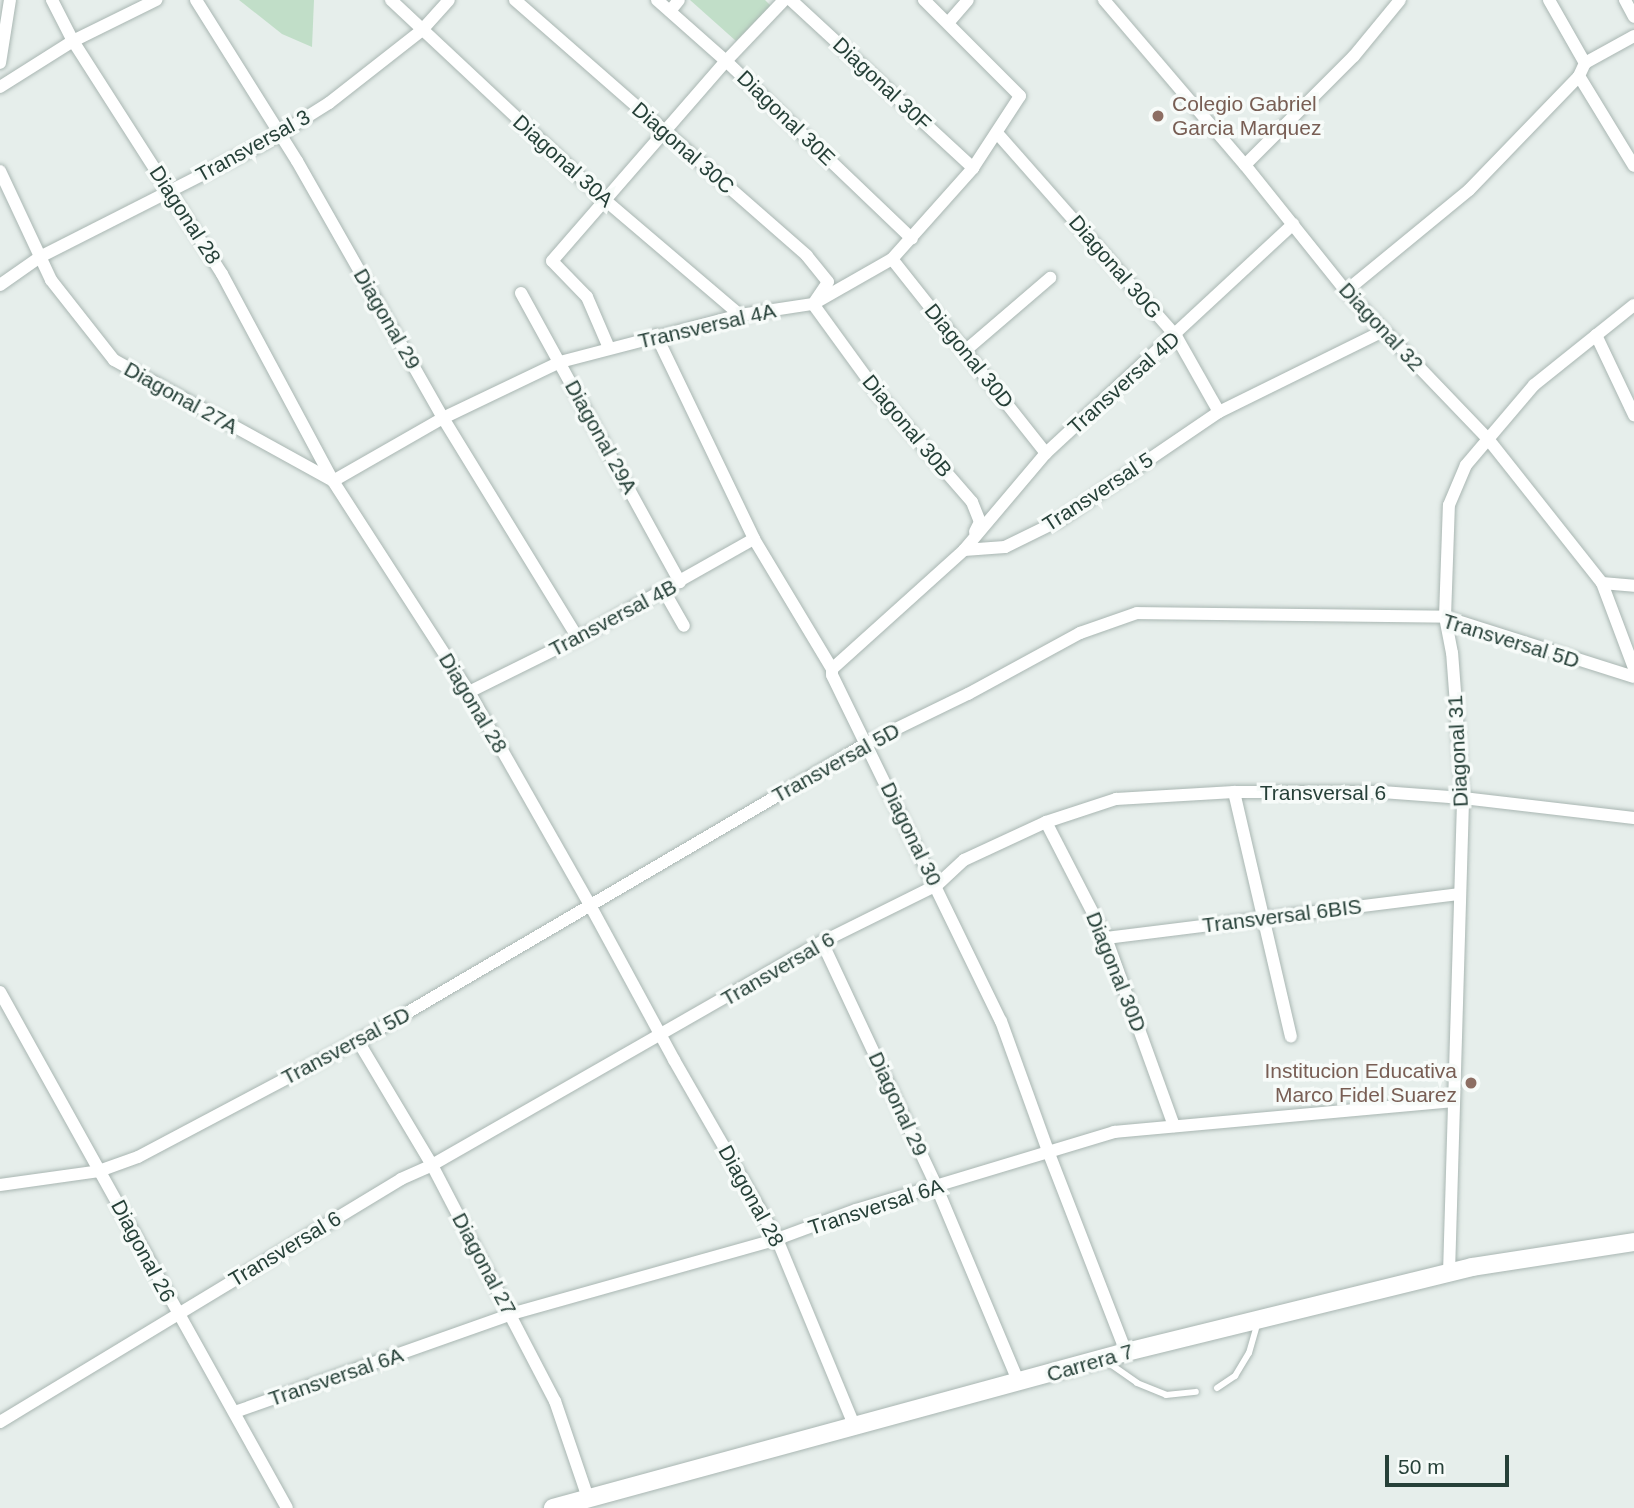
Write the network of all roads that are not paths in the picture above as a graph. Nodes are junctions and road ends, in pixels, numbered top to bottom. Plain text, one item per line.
1 (10, 0) edge
2 (52, 0) edge
3 (156, 0) edge
4 (196, 0) edge
5 (391, 0) edge
6 (449, 0) edge
7 (515, 0) edge
8 (657, 0) edge
9 (679, 0) edge
10 (784, 0) edge
11 (791, 0) edge
12 (924, 0) edge
13 (968, 0) edge
14 (1104, 0) edge
15 (1400, 0) edge
16 (1549, 0) edge
17 (1625, 0) edge
18 (670, 11) junction
19 (1634, 17) edge
20 (948, 23) junction
21 (422, 30) junction
22 (1634, 36) edge
23 (74, 41) junction
24 (726, 61) junction
25 (0, 63) edge
26 (1585, 63) junction
27 (1579, 76) junction
28 (0, 87) edge
29 (664, 132) junction
30 (997, 133) junction
31 (278, 134) junction
32 (1245, 165) junction
33 (1634, 166) edge
34 (973, 168) junction
35 (0, 171) edge
36 (170, 192) junction
37 (605, 200) junction
38 (1293, 224) junction
39 (912, 239) junction
40 (40, 257) junction
41 (892, 259) junction
42 (1050, 278) dead end
43 (0, 285) edge
44 (1346, 291) junction
45 (521, 293) dead end
46 (813, 304) junction
47 (1634, 305) edge
48 (740, 315) junction
49 (1383, 331) junction
50 (656, 335) junction
51 (1596, 335) junction
52 (1175, 336) junction
53 (610, 348) junction
54 (966, 350) junction
55 (560, 362) junction
56 (1219, 412) junction
57 (1634, 415) edge
58 (443, 418) junction
59 (1488, 439) junction
60 (1046, 453) junction
61 (333, 481) junction
62 (754, 539) junction
63 (964, 550) junction
64 (680, 582) junction
65 (1602, 583) junction
66 (1634, 586) edge
67 (664, 591) junction
68 (1445, 617) junction
69 (684, 626) dead end
70 (578, 638) junction
71 (1634, 668) edge
72 (832, 669) junction
73 (1634, 677) edge
74 (469, 692) junction
75 (867, 743) junction
76 (1234, 792) junction
77 (1463, 798) junction
78 (1634, 818) edge
79 (1046, 822) junction
80 (937, 885) junction
81 (1458, 894) junction
82 (591, 906) junction
83 (1265, 918) junction
84 (1106, 938) junction
85 (822, 942) junction
86 (0, 992) edge
87 (660, 1036) junction
88 (1291, 1036) dead end
89 (358, 1041) junction
90 (1454, 1101) junction
91 (1174, 1126) junction
92 (1048, 1151) junction
93 (432, 1165) junction
94 (99, 1171) junction
95 (0, 1185) edge
96 (937, 1188) junction
97 (777, 1239) junction
98 (1634, 1242) edge
99 (1449, 1273) junction
100 (177, 1314) junction
101 (511, 1314) junction
102 (1259, 1319) junction
103 (1126, 1352) junction
104 (1102, 1359) junction
105 (1020, 1383) junction
106 (1217, 1388) dead end
107 (1196, 1392) dead end
108 (235, 1412) junction
109 (6, 1415) edge
110 (0, 1422) edge
111 (855, 1427) junction
112 (588, 1498) junction
113 (287, 1508) edge
114 (552, 1508) edge

1 - 25 street
2 - 23 street, Diagonal 28
3 - 23 street
4 - 31 street, Diagonal 29
5 - 21 street, Diagonal 30A
6 - 21 street, Transversal 3
7 - 29 street, Diagonal 30C
8 - 18 street, Diagonal 30E
9 - 18 street
10 - 24 street
11 - 34 street, Diagonal 30F
12 - 20 street
13 - 20 street
14 - 32 street, Diagonal 32
15 - 32 street
16 - 26 street
17 - 19 street
18 - 24 street, Diagonal 30E
20 - 30 street, Transversal 4A
21 - 31 street, Transversal 3
21 - 37 street, Diagonal 30A
22 - 26 street
23 - 28 street
23 - 36 street, Diagonal 28
24 - 29 street
24 - 39 street, Diagonal 30E
26 - 27 street
27 - 33 street
27 - 44 street
29 - 37 street
29 - 46 street, Diagonal 30C
30 - 34 street, Transversal 4A
30 - 52 street, Diagonal 30G
31 - 36 street, Transversal 3
31 - 58 street, Diagonal 29
32 - 38 street, Diagonal 32
34 - 39 street, Transversal 4A
35 - 40 street, Diagonal 27A
36 - 40 street, Transversal 3
36 - 61 street, Diagonal 28
37 - 48 street, Diagonal 30A
37 - 53 street
38 - 44 street, Diagonal 32
38 - 52 street, Transversal 4D
39 - 41 street, Transversal 4A
40 - 43 street, Transversal 3
40 - 61 street, Diagonal 27A
41 - 46 street, Transversal 4A
41 - 54 street, Diagonal 30D
42 - 54 street
44 - 49 street, Diagonal 32
45 - 55 street, Diagonal 29A
46 - 48 street, Transversal 4A
46 - 63 street, Diagonal 30B
47 - 51 street, Diagonal 31
48 - 50 street, Transversal 4A
49 - 56 street, Transversal 5
49 - 59 street, Diagonal 32
50 - 53 street, Transversal 4A
50 - 62 street, Diagonal 30
51 - 57 street
51 - 59 street, Diagonal 31
52 - 56 street, Diagonal 30G
52 - 60 street, Transversal 4D
53 - 55 street, Transversal 4A
54 - 60 street, Diagonal 30D
55 - 58 street, Transversal 4A
55 - 64 street, Diagonal 29A
56 - 63 street, Transversal 5
58 - 61 street, Transversal 4A
58 - 70 street, Diagonal 29
59 - 65 street, Diagonal 32
59 - 68 street, Diagonal 31
60 - 63 street, Transversal 4D
61 - 74 street, Diagonal 28
62 - 64 street, Transversal 4B
62 - 72 street, Diagonal 30
63 - 72 street
64 - 67 street, Transversal 4B
65 - 66 street
65 - 71 street, Diagonal 32
67 - 69 street
67 - 70 street, Transversal 4B
68 - 73 street, Transversal 5D
68 - 75 street, Transversal 5D
68 - 77 street, Diagonal 31
70 - 74 street, Transversal 4B
72 - 75 street, Diagonal 30
74 - 82 street, Diagonal 28
75 - 80 street, Diagonal 30
75 - 82 street, Transversal 5D
76 - 77 street, Transversal 6
76 - 79 street, Transversal 6
76 - 83 street
77 - 78 street, Transversal 6
77 - 81 street, Diagonal 31
79 - 80 street, Transversal 6
79 - 84 street, Diagonal 30D
80 - 85 street, Transversal 6
80 - 92 street, Diagonal 30
81 - 83 street, Transversal 6BIS
81 - 90 street, Diagonal 31
82 - 87 street, Diagonal 28
82 - 89 street, Transversal 5D
83 - 84 street, Transversal 6BIS
83 - 88 street
84 - 91 street, Diagonal 30D
85 - 87 street, Transversal 6
85 - 96 street, Diagonal 29
86 - 94 street, Diagonal 26
87 - 93 street, Transversal 6
87 - 97 street, Diagonal 28
89 - 93 street, Diagonal 27
89 - 94 street, Transversal 5D
90 - 91 street, Transversal 6A
90 - 99 street, Diagonal 31
91 - 92 street, Transversal 6A
92 - 96 street, Transversal 6A
92 - 103 street, Diagonal 30
93 - 100 street, Transversal 6
93 - 101 street, Diagonal 27
94 - 95 street, Transversal 5D
94 - 100 street, Diagonal 26
96 - 97 street, Transversal 6A
96 - 105 street, Diagonal 29
97 - 101 street, Transversal 6A
97 - 111 street, Diagonal 28
98 - 99 main road, Carrera 7
99 - 102 main road, Carrera 7
100 - 108 street, Diagonal 26
100 - 109 street, Transversal 6
101 - 108 street, Transversal 6A
101 - 112 street, Diagonal 27
102 - 103 main road, Carrera 7
102 - 106 lane
103 - 104 main road, Carrera 7
104 - 105 main road, Carrera 7
104 - 107 lane
105 - 111 main road, Carrera 7
108 - 113 street, Diagonal 26
109 - 110 street, Transversal 6
111 - 112 main road, Carrera 7
112 - 114 main road, Carrera 7

